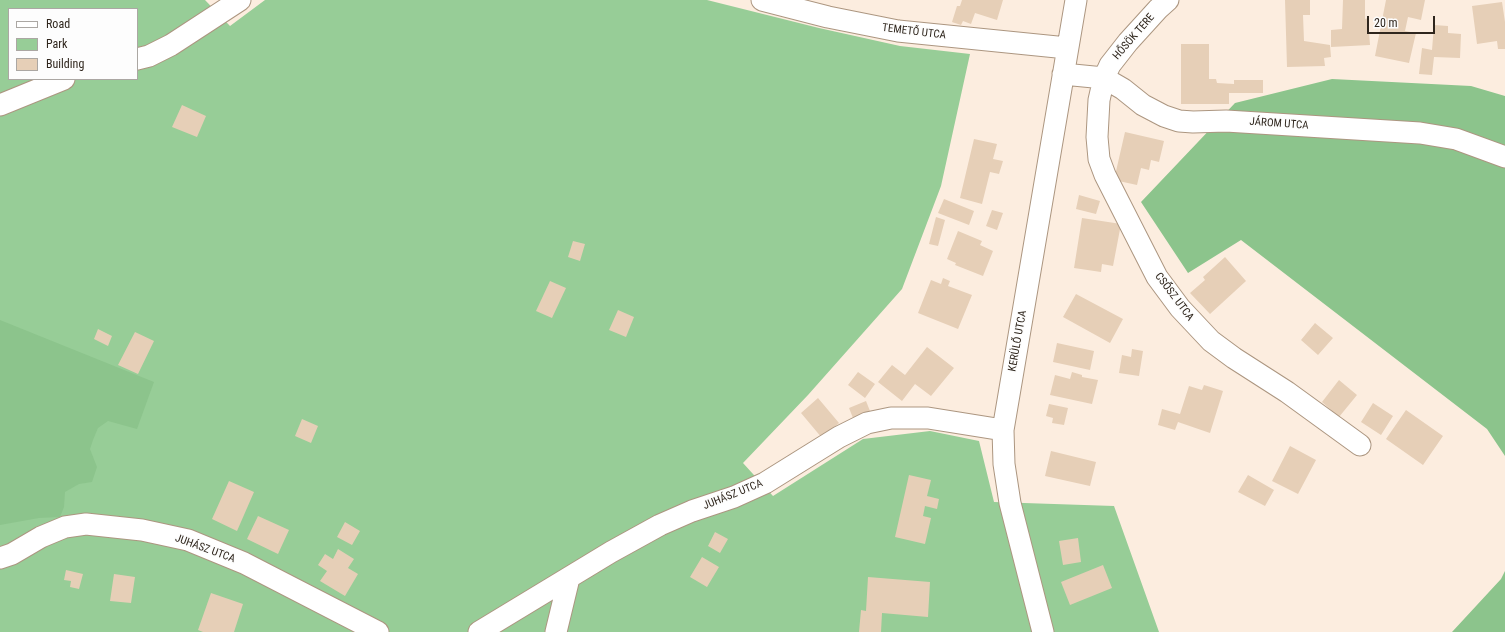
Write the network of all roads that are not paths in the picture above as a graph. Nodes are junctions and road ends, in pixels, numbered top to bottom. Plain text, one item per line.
1 (762, 0) edge
2 (1076, 0) edge
3 (1168, 0) edge
4 (231, 2) edge
5 (1067, 48) junction
6 (138, 59) edge
7 (1063, 74) junction
8 (1104, 78) junction
9 (62, 80) edge
10 (0, 105) edge
11 (1505, 157) edge
12 (1003, 430) junction
13 (1360, 445) dead end
14 (0, 558) edge
15 (569, 578) junction
16 (378, 632) edge
17 (480, 632) edge
18 (556, 632) edge
19 (1043, 632) edge

1 - 5 street, TEMETŐ UTCA
2 - 5 street, KERÜLŐ UTCA
3 - 8 street, HŐSÖK TERE
4 - 6 street
5 - 7 street, KERÜLŐ UTCA
7 - 8 street, JÁROM UTCA
7 - 12 street, KERÜLŐ UTCA
8 - 11 street, JÁROM UTCA
8 - 13 street, CSŐSZ UTCA
9 - 10 street
12 - 15 street, JUHÁSZ UTCA
12 - 19 street, KERÜLŐ UTCA
14 - 16 street, JUHÁSZ UTCA
15 - 17 street, JUHÁSZ UTCA
15 - 18 street

